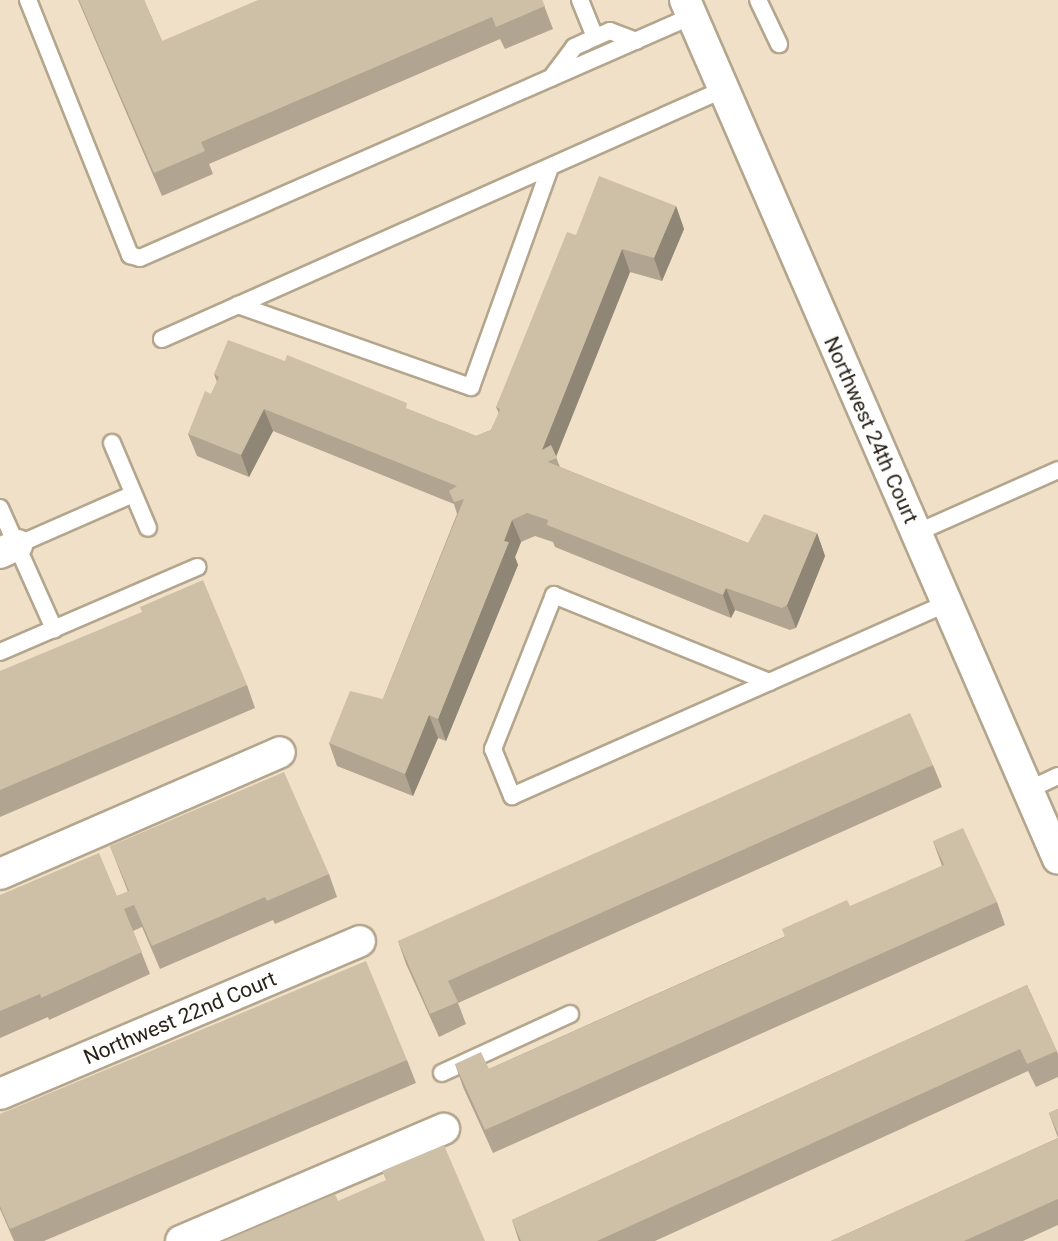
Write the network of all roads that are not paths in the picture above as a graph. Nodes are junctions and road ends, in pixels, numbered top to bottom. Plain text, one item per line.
1 (28, 0) edge
2 (580, 0) edge
3 (758, 0) edge
4 (689, 8) edge
5 (595, 37) junction
6 (636, 41) junction
7 (779, 44) dead end
8 (550, 79) junction
9 (722, 90) junction
10 (550, 168) junction
11 (238, 305) junction
12 (162, 339) dead end
13 (112, 443) dead end
14 (1058, 470) edge
15 (133, 494) junction
16 (0, 508) edge
17 (148, 527) dead end
18 (916, 533) junction
19 (8, 549) edge
20 (197, 567) dead end
21 (947, 603) junction
22 (54, 629) junction
23 (0, 652) edge
24 (769, 682) junction
25 (280, 752) dead end
26 (1058, 776) edge
27 (1028, 790) junction
28 (1058, 859) edge
29 (0, 874) edge
30 (360, 941) dead end
31 (570, 1014) dead end
32 (442, 1073) dead end
33 (0, 1094) edge
34 (444, 1129) dead end
35 (181, 1241) edge

1 - 8 lane
2 - 5 lane
3 - 7 lane
4 - 6 lane
4 - 9 street, Northwest 24th Court
5 - 6 lane
5 - 8 lane
6 - 8 lane
9 - 10 lane
9 - 18 street, Northwest 24th Court
10 - 11 lane
10 - 11 lane
11 - 12 lane
13 - 15 lane
14 - 18 lane
15 - 17 lane
15 - 19 lane
16 - 19 lane
18 - 21 street, Northwest 24th Court
19 - 22 lane
20 - 22 lane
21 - 24 lane
21 - 27 street, Northwest 24th Court
22 - 23 lane
24 - 24 lane
25 - 29 street
26 - 27 lane
27 - 28 street, Northwest 24th Court
30 - 33 street, Northwest 22nd Court
31 - 32 lane
34 - 35 street

